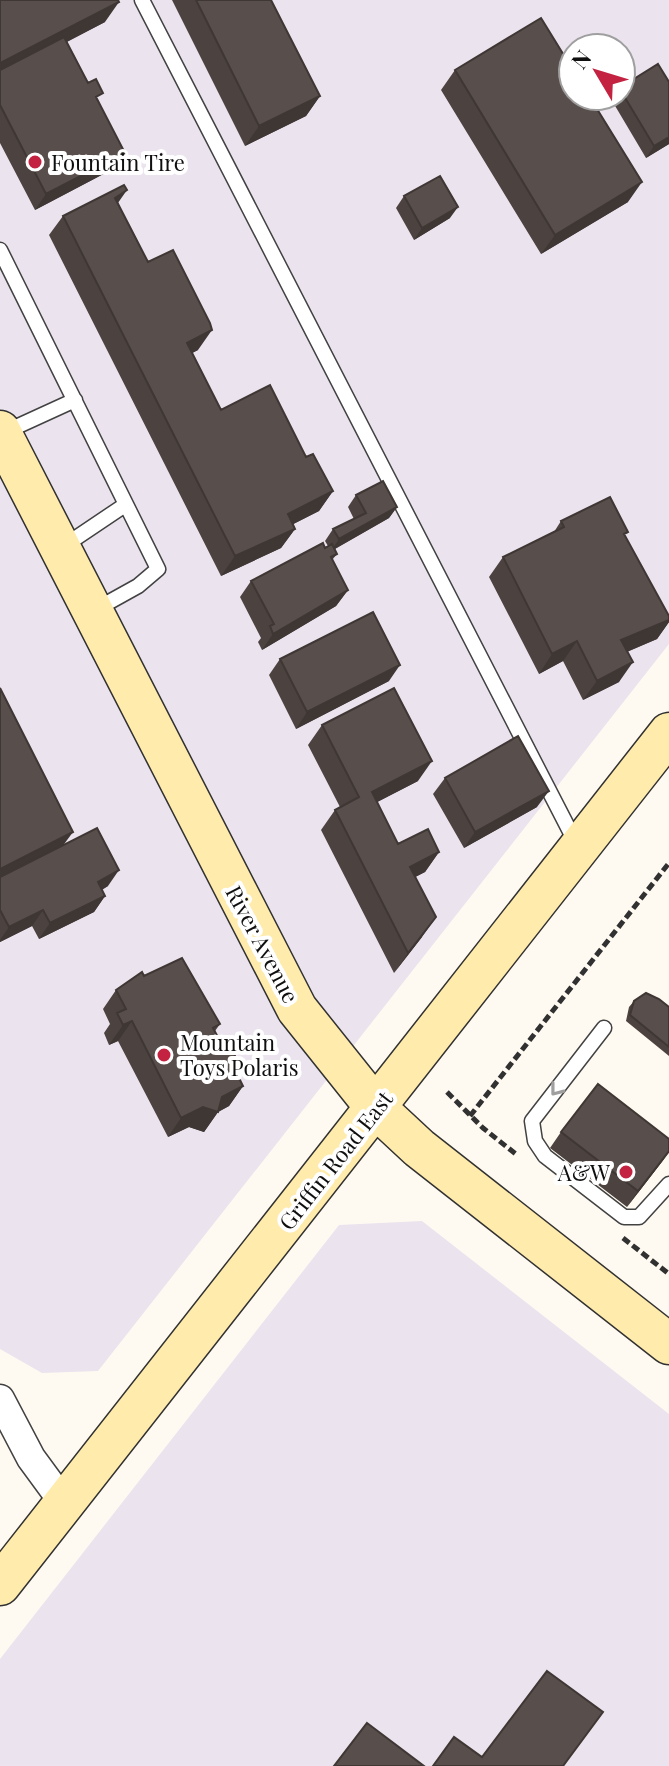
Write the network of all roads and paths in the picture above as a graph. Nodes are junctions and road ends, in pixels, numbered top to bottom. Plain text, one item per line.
1 (142, 0) edge
2 (1, 253) edge
3 (75, 400) junction
4 (1, 432) edge
5 (125, 505) junction
6 (61, 549) junction
7 (93, 611) junction
8 (669, 733) edge
9 (579, 849) junction
10 (669, 863) edge
11 (604, 1028) dead end
12 (376, 1108) junction
13 (470, 1116) dead end
14 (669, 1184) edge
15 (669, 1344) edge
16 (0, 1399) edge
17 (64, 1503) junction
18 (0, 1585) edge

1 - 9 lane
2 - 3 lane
3 - 4 lane
3 - 5 lane
4 - 6 street, River Avenue
5 - 6 lane
5 - 7 lane
6 - 7 street, River Avenue
7 - 12 street, River Avenue
8 - 9 street, Griffin Road East
9 - 12 street, Griffin Road East
10 - 13 path
11 -> 14 lane
12 - 15 street, River Avenue
12 - 17 street, Griffin Road East
16 - 17 street
17 - 18 street, Griffin Road East

